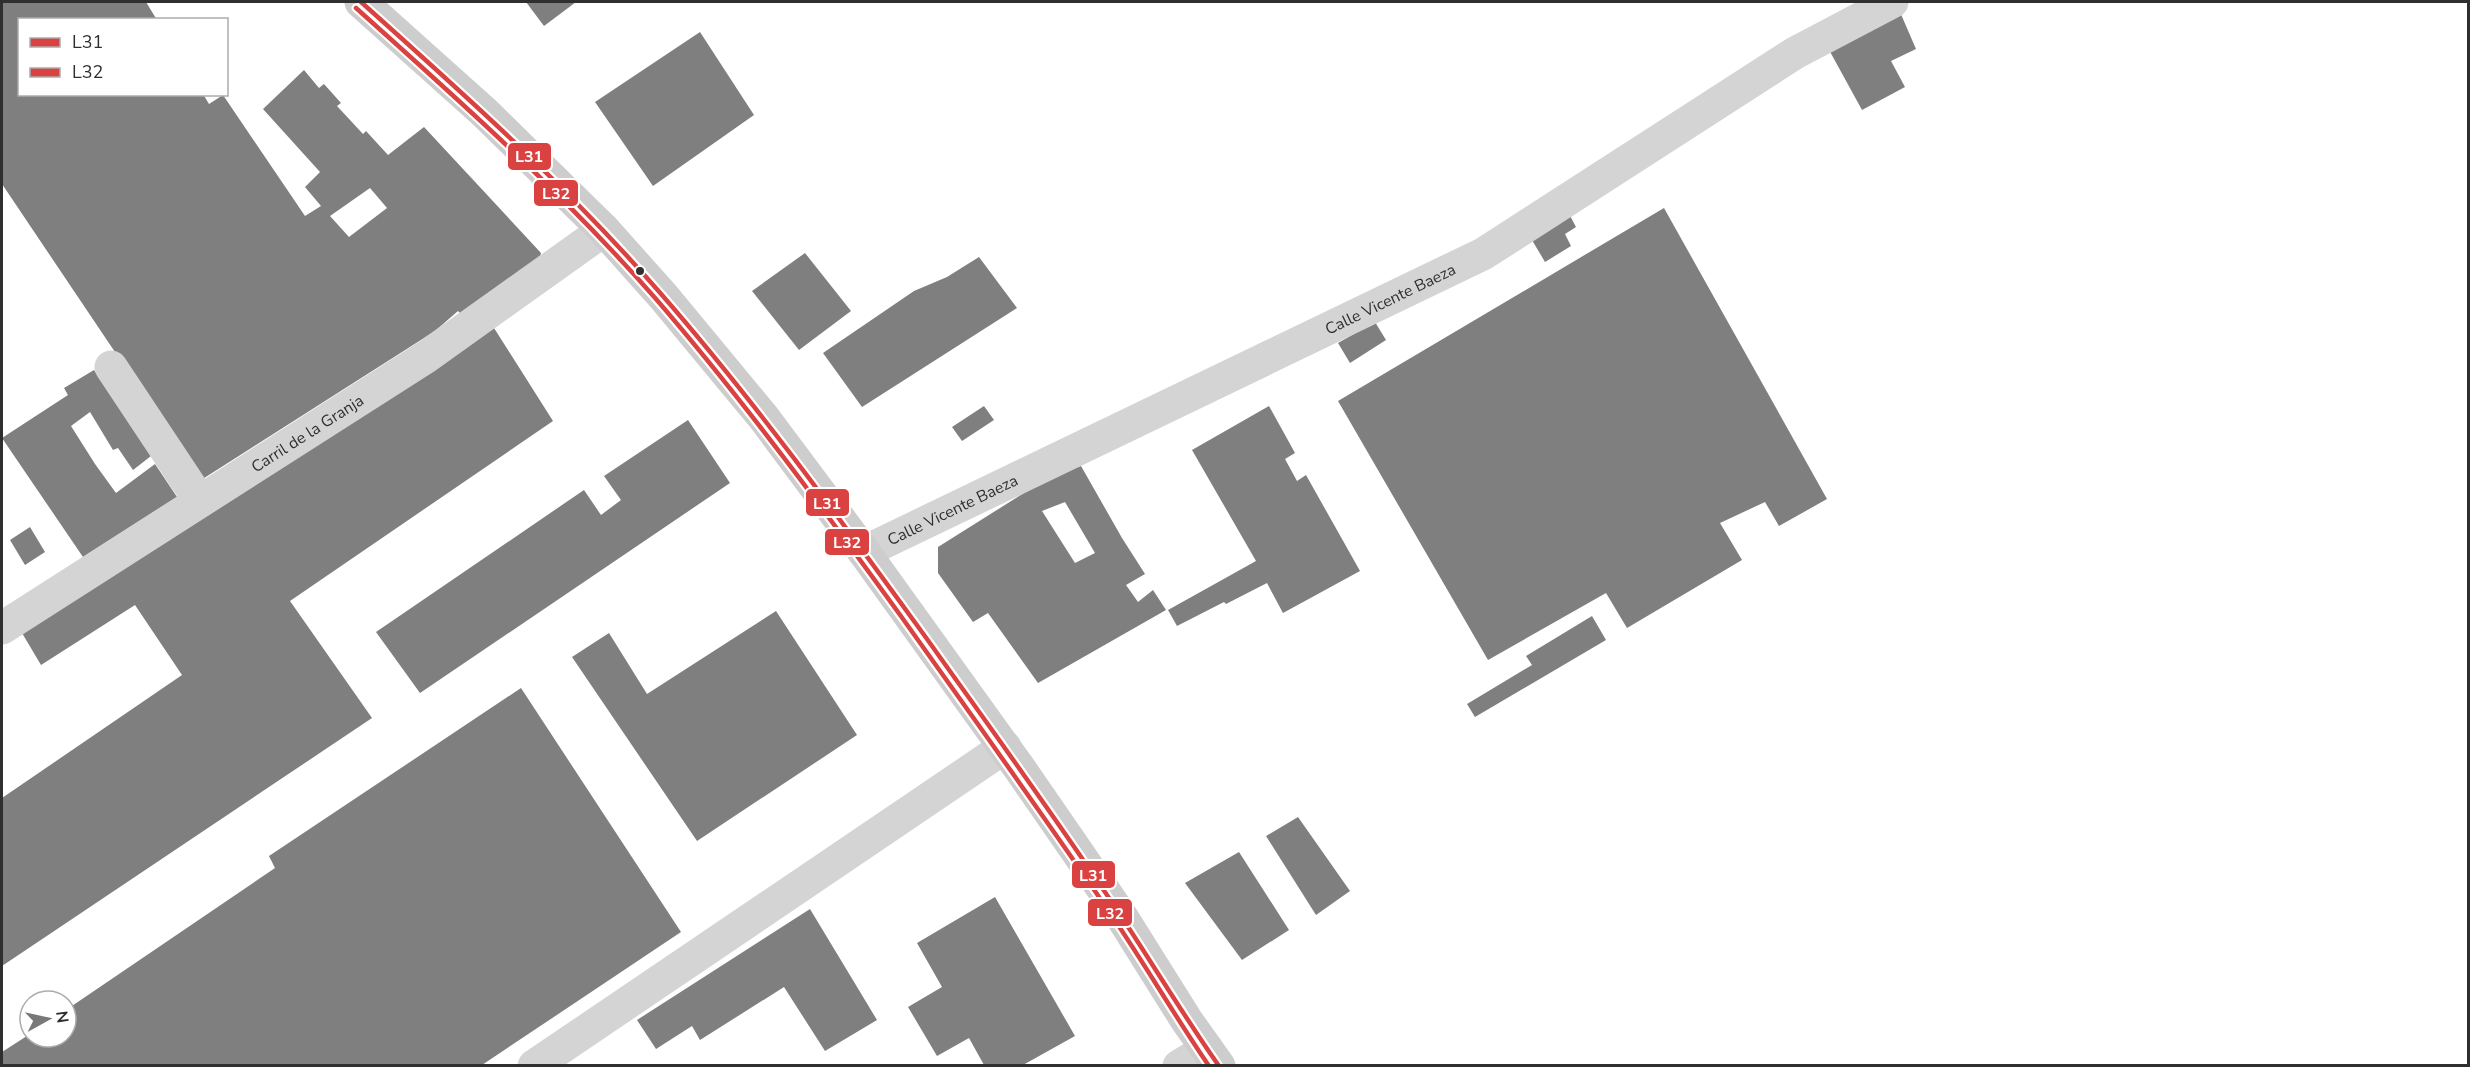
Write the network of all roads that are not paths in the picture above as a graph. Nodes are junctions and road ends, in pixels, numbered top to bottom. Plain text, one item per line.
1 (361, 2) edge
2 (1892, 2) edge
3 (604, 230) junction
4 (111, 368) dead end
5 (200, 501) junction
6 (864, 552) junction
7 (2, 628) edge
8 (1005, 747) junction
9 (1213, 1057) edge
10 (534, 1065) edge
11 (1179, 1065) edge

1 - 3 main road
2 - 6 street, Calle Vicente Baeza
3 - 5 street, Carril de la Granja
3 - 6 main road
4 - 5 street
5 - 7 street, Carril de la Granja
6 - 8 main road
8 - 9 main road
8 - 10 street
9 - 11 street

